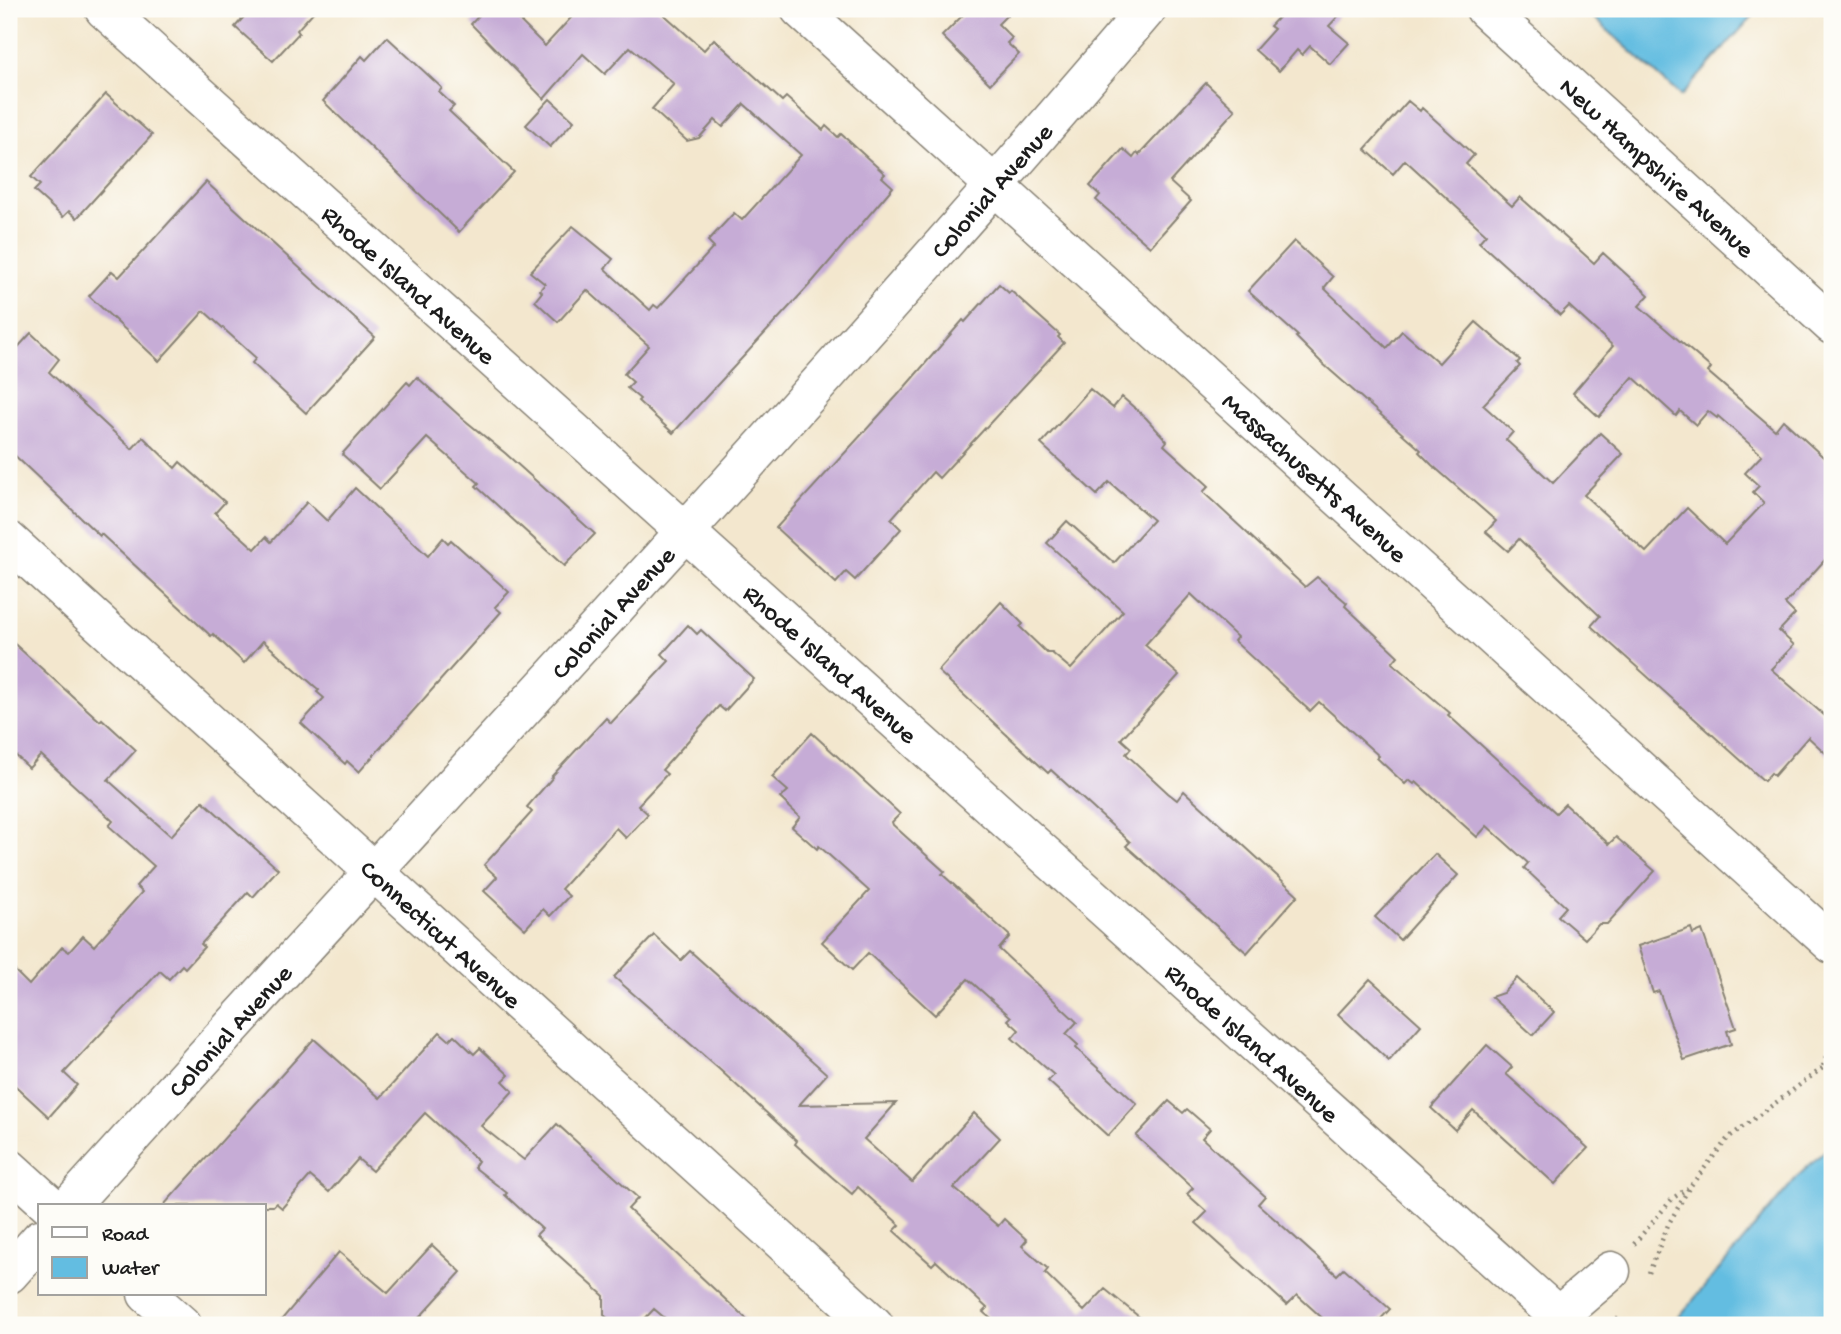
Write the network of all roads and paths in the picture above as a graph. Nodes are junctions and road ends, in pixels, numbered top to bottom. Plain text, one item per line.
1 (104, 9) edge
2 (800, 9) edge
3 (1147, 9) edge
4 (1485, 9) edge
5 (996, 187) junction
6 (1832, 325) edge
7 (687, 531) junction
8 (9, 541) edge
9 (374, 871) junction
10 (1832, 944) edge
11 (1832, 1039) edge
12 (1832, 1061) edge
13 (1823, 1067) junction
14 (9, 1168) edge
15 (1689, 1188) junction
16 (49, 1204) edge
17 (71, 1204) edge
18 (38, 1241) edge
19 (1611, 1271) joint
20 (9, 1274) edge
21 (1648, 1275) dead end
22 (149, 1296) edge
23 (1628, 1306) dead end
24 (1554, 1321) edge
25 (182, 1325) edge
26 (874, 1325) edge
27 (1613, 1325) edge

1 - 7 street, Rhode Island Avenue
2 - 5 street, Massachusetts Avenue
3 - 5 street, Colonial Avenue
4 - 6 street, New Hampshire Avenue
5 - 7 street, Colonial Avenue
5 - 10 street, Massachusetts Avenue
7 - 9 street, Colonial Avenue
7 - 24 street, Rhode Island Avenue
8 - 9 street, Connecticut Avenue
9 - 17 street, Colonial Avenue
9 - 26 street, Connecticut Avenue
11 - 13 path
12 - 13 path
13 - 15 path
14 - 16 street
15 - 19 path
15 - 21 path
18 - 20 street
19 - 24 street, Rhode Island Avenue
22 - 25 street
23 - 27 path

